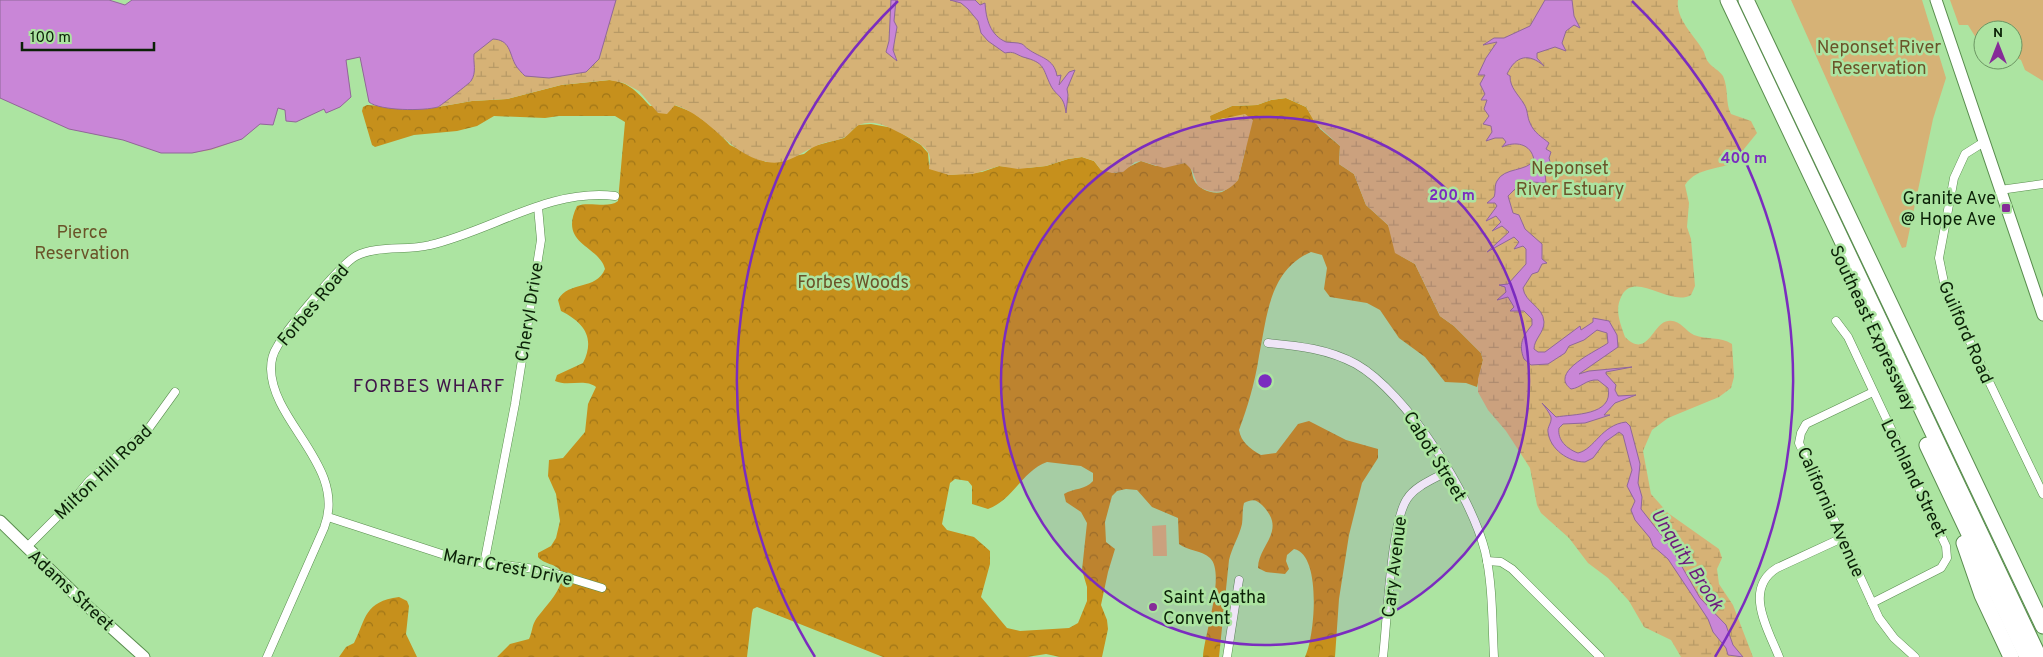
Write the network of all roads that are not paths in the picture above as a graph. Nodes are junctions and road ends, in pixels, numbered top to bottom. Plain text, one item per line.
1 (1718, 0) edge
2 (1728, 0) edge
3 (1738, 0) edge
4 (1746, 0) edge
5 (1936, 0) edge
6 (1984, 142) junction
7 (2043, 184) edge
8 (2000, 190) junction
9 (615, 196) dead end
10 (538, 207) junction
11 (2043, 314) edge
12 (1836, 321) dead end
13 (1268, 343) dead end
14 (175, 392) dead end
15 (1873, 392) junction
16 (1448, 471) junction
17 (2043, 494) edge
18 (1956, 510) junction
19 (328, 517) junction
20 (0, 520) edge
21 (1842, 538) junction
22 (26, 548) junction
23 (1487, 561) junction
24 (484, 564) junction
25 (1239, 580) dead end
26 (602, 588) dead end
27 (1872, 603) junction
28 (2043, 626) edge
29 (2043, 643) edge
30 (144, 657) edge
31 (268, 657) edge
32 (1227, 657) edge
33 (1383, 657) edge
34 (1494, 657) edge
35 (1600, 657) edge
36 (1779, 657) edge
37 (1915, 657) edge
38 (2011, 657) edge
39 (2027, 657) edge
40 (2039, 657) edge

1 - 18 highway, Southeast Expressway
2 - 40 highway
3 - 29 highway
4 - 28 highway, Southeast Expressway
5 - 6 main road
6 - 8 main road
6 - 17 street, Guilford Road
7 - 8 street
8 - 11 main road
9 - 10 street, Forbes Road
10 - 19 street, Forbes Road
10 - 24 street, Cheryl Drive
12 - 15 street, Lochland Street
13 - 16 street, Cabot Street
14 - 22 street, Milton Hill Road
15 - 21 street, California Avenue
15 - 27 street, Lochland Street
16 - 23 street, Cabot Street
16 - 33 street, Cary Avenue
18 - 38 highway
18 - 39 highway, Southeast Expressway
19 - 24 street, Marr Crest Drive
19 - 31 street, Forbes Road
20 - 22 main road, Adams Street
21 - 27 street, California Avenue
21 - 36 street
22 - 30 main road, Adams Street
23 - 34 street, Cabot Street
23 - 35 street
24 - 26 street, Marr Crest Drive
25 - 32 street
27 - 37 street, California Avenue

